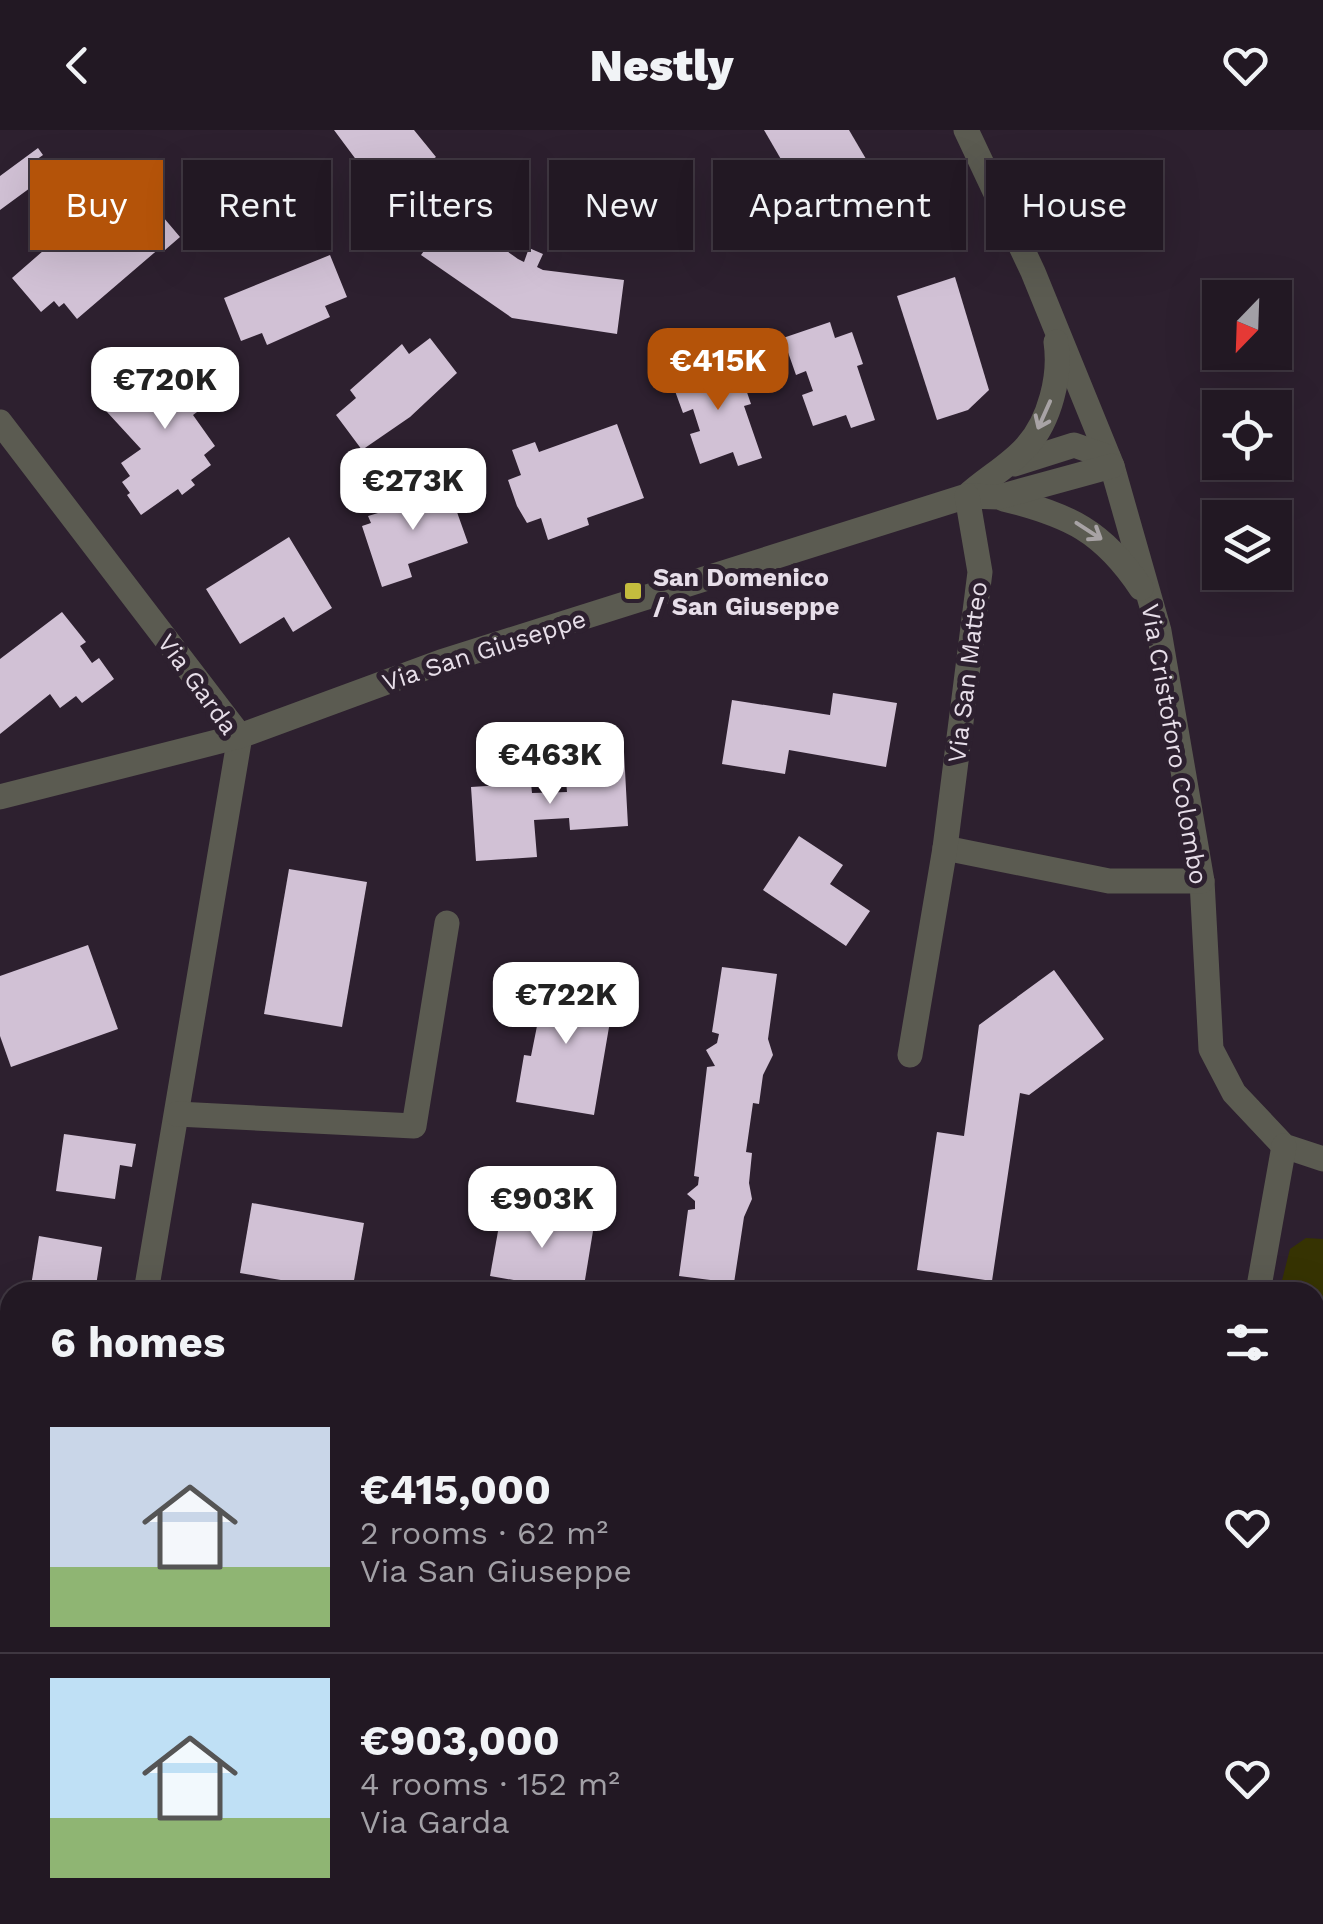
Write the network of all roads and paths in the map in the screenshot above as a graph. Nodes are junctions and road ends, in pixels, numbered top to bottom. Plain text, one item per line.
1 (966, 130) edge
2 (1053, 320) junction
3 (0, 422) edge
4 (1110, 462) junction
5 (995, 485) junction
6 (967, 496) junction
7 (1152, 604) junction
8 (240, 736) junction
9 (0, 798) edge
10 (945, 848) junction
11 (1202, 881) junction
12 (446, 923) dead end
13 (910, 1055) dead end
14 (177, 1114) junction
15 (1284, 1146) junction
16 (1323, 1159) edge
17 (148, 1282) edge
18 (1260, 1282) edge

1 - 2 street, Via Cristoforo Colombo
2 - 4 street, Via Cristoforo Colombo
2 -> 5 street, Via San Giuseppe
3 - 8 street, Via Garda
4 - 5 street, Via San Giuseppe
4 - 7 street, Via Cristoforo Colombo
5 - 6 street, Via San Giuseppe
5 -> 7 street
6 - 8 street, Via San Giuseppe
6 - 10 street, Via San Matteo
7 - 11 street, Via Cristoforo Colombo
8 - 9 street, Via San Giuseppe
8 - 14 street, Via Garda
10 - 11 street
10 - 13 street, Via San Matteo
11 - 15 street, Via Cristoforo Colombo
12 - 14 street
14 - 17 street, Via Garda
15 - 16 street, Via Cristoforo Colombo
15 - 18 street

